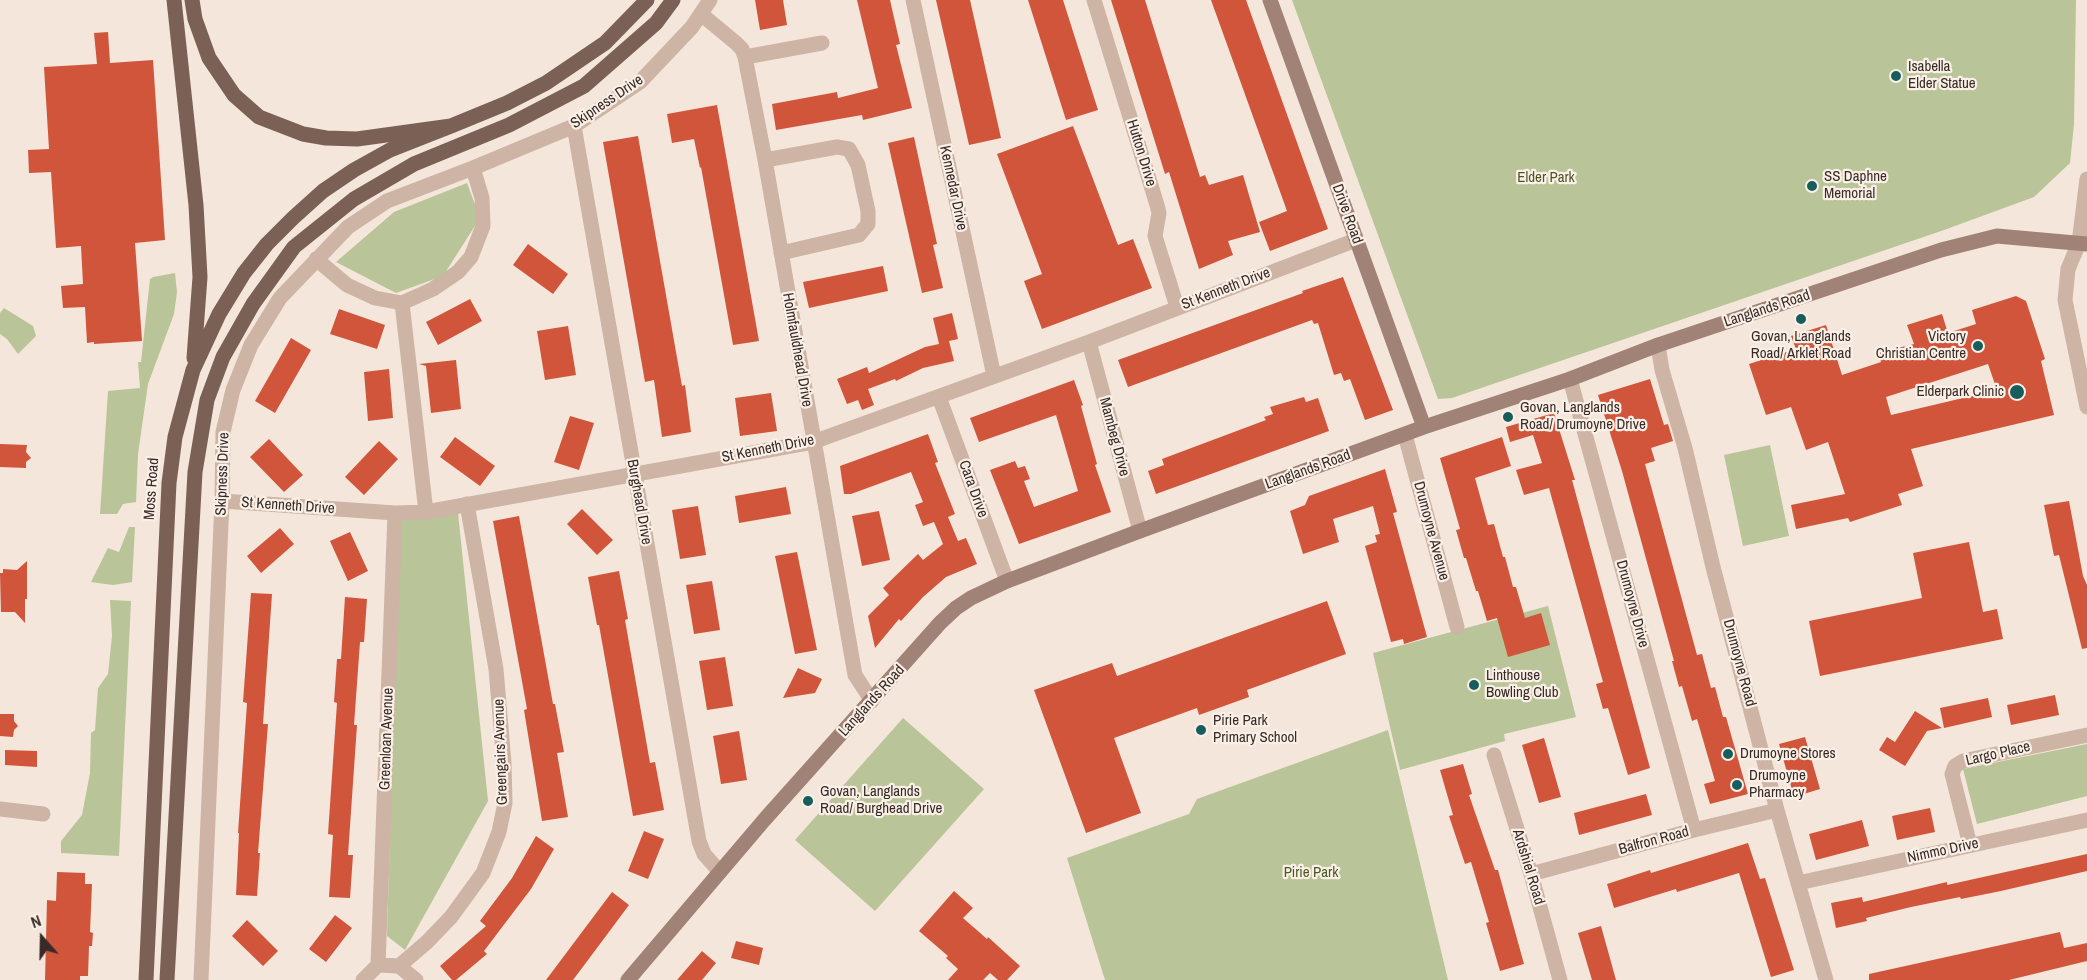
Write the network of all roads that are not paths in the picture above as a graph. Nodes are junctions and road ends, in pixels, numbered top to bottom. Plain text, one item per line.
1 (174, 0) edge
2 (192, 0) edge
3 (647, 0) edge
4 (673, 0) edge
5 (710, 0) edge
6 (913, 0) edge
7 (1094, 0) edge
8 (1270, 0) edge
9 (701, 14) junction
10 (822, 43) dead end
11 (745, 57) junction
12 (451, 126) junction
13 (574, 126) junction
14 (765, 160) junction
15 (473, 168) junction
16 (2087, 179) edge
17 (1356, 240) junction
18 (2083, 244) edge
19 (781, 253) junction
20 (316, 259) junction
21 (402, 303) junction
22 (1177, 307) junction
23 (1089, 342) junction
24 (1658, 345) junction
25 (192, 370) junction
26 (994, 376) junction
27 (1570, 379) junction
28 (939, 397) junction
29 (2087, 406) edge
30 (1424, 428) junction
31 (1405, 435) junction
32 (813, 442) junction
33 (634, 474) junction
34 (222, 501) junction
35 (467, 504) junction
36 (426, 512) junction
37 (395, 513) junction
38 (1140, 531) junction
39 (1007, 581) junction
40 (1457, 627) dead end
41 (872, 701) junction
42 (2087, 735) edge
43 (1494, 755) dead end
44 (0, 809) edge
45 (1777, 810) junction
46 (42, 814) dead end
47 (2087, 820) edge
48 (1695, 830) junction
49 (1970, 845) junction
50 (720, 872) junction
51 (1531, 874) junction
52 (1798, 883) junction
53 (378, 965) junction
54 (399, 966) junction
55 (146, 980) edge
56 (169, 980) edge
57 (201, 980) edge
58 (363, 980) edge
59 (416, 980) edge
60 (628, 980) edge
61 (1560, 980) edge
62 (1826, 980) edge

1 - 25 main road
2 - 12 main road
3 - 12 main road
4 - 56 main road
5 - 9 street, Skipness Drive
6 - 26 street, Kennedar Drive
7 - 22 street, Hutton Drive
8 - 17 street, Drive Road
9 - 11 street, Holmfauldhead Drive
9 - 13 street, Skipness Drive
10 - 11 street
11 - 14 street, Holmfauldhead Drive
12 - 25 main road, Moss Road
13 - 15 street, Skipness Drive
13 - 33 street, Burghead Drive
14 - 19 street, Holmfauldhead Drive
14 - 19 street
15 - 20 street, Skipness Drive
15 - 21 street
16 - 18 street
17 - 22 street, St Kenneth Drive
17 - 30 street, Drive Road
18 - 24 street, Langlands Road
18 - 29 street
19 - 32 street, Holmfauldhead Drive
20 - 21 street
20 - 34 street, Skipness Drive
21 - 36 street
22 - 23 street, St Kenneth Drive
23 - 26 street, St Kenneth Drive
23 - 38 street, Mambeg Drive
24 - 27 street, Langlands Road
24 - 45 street, Drumoyne Road
25 - 55 main road, Moss Road
26 - 28 street, St Kenneth Drive
27 - 30 street, Langlands Road
27 - 48 street, Drumoyne Drive
28 - 32 street, St Kenneth Drive
28 - 39 street, Cara Drive
30 - 31 street, Langlands Road
31 - 38 street, Langlands Road
31 - 40 street, Drumoyne Avenue
32 - 33 street, St Kenneth Drive
32 - 41 street, Holmfauldhead Drive
33 - 35 street, St Kenneth Drive
33 - 50 street, Burghead Drive
34 - 37 street, St Kenneth Drive
34 - 57 street, Skipness Drive
35 - 36 street, St Kenneth Drive
35 - 54 street, Greengairs Avenue
36 - 37 street, St Kenneth Drive
37 - 53 street, Greenloan Avenue
38 - 39 street, Langlands Road
39 - 41 street, Langlands Road
41 - 50 street, Langlands Road
42 - 49 street, Largo Place
43 - 51 street, Ardshiel Road
44 - 46 street
45 - 48 street, Balfron Road
45 - 52 street, Drumoyne Road
47 - 49 street, Nimmo Drive
48 - 51 street, Balfron Road
49 - 52 street, Nimmo Drive
50 - 60 street, Langlands Road
51 - 61 street, Ardshiel Road
52 - 62 street, Drumoyne Road
53 - 54 street
53 - 58 street
54 - 59 street

